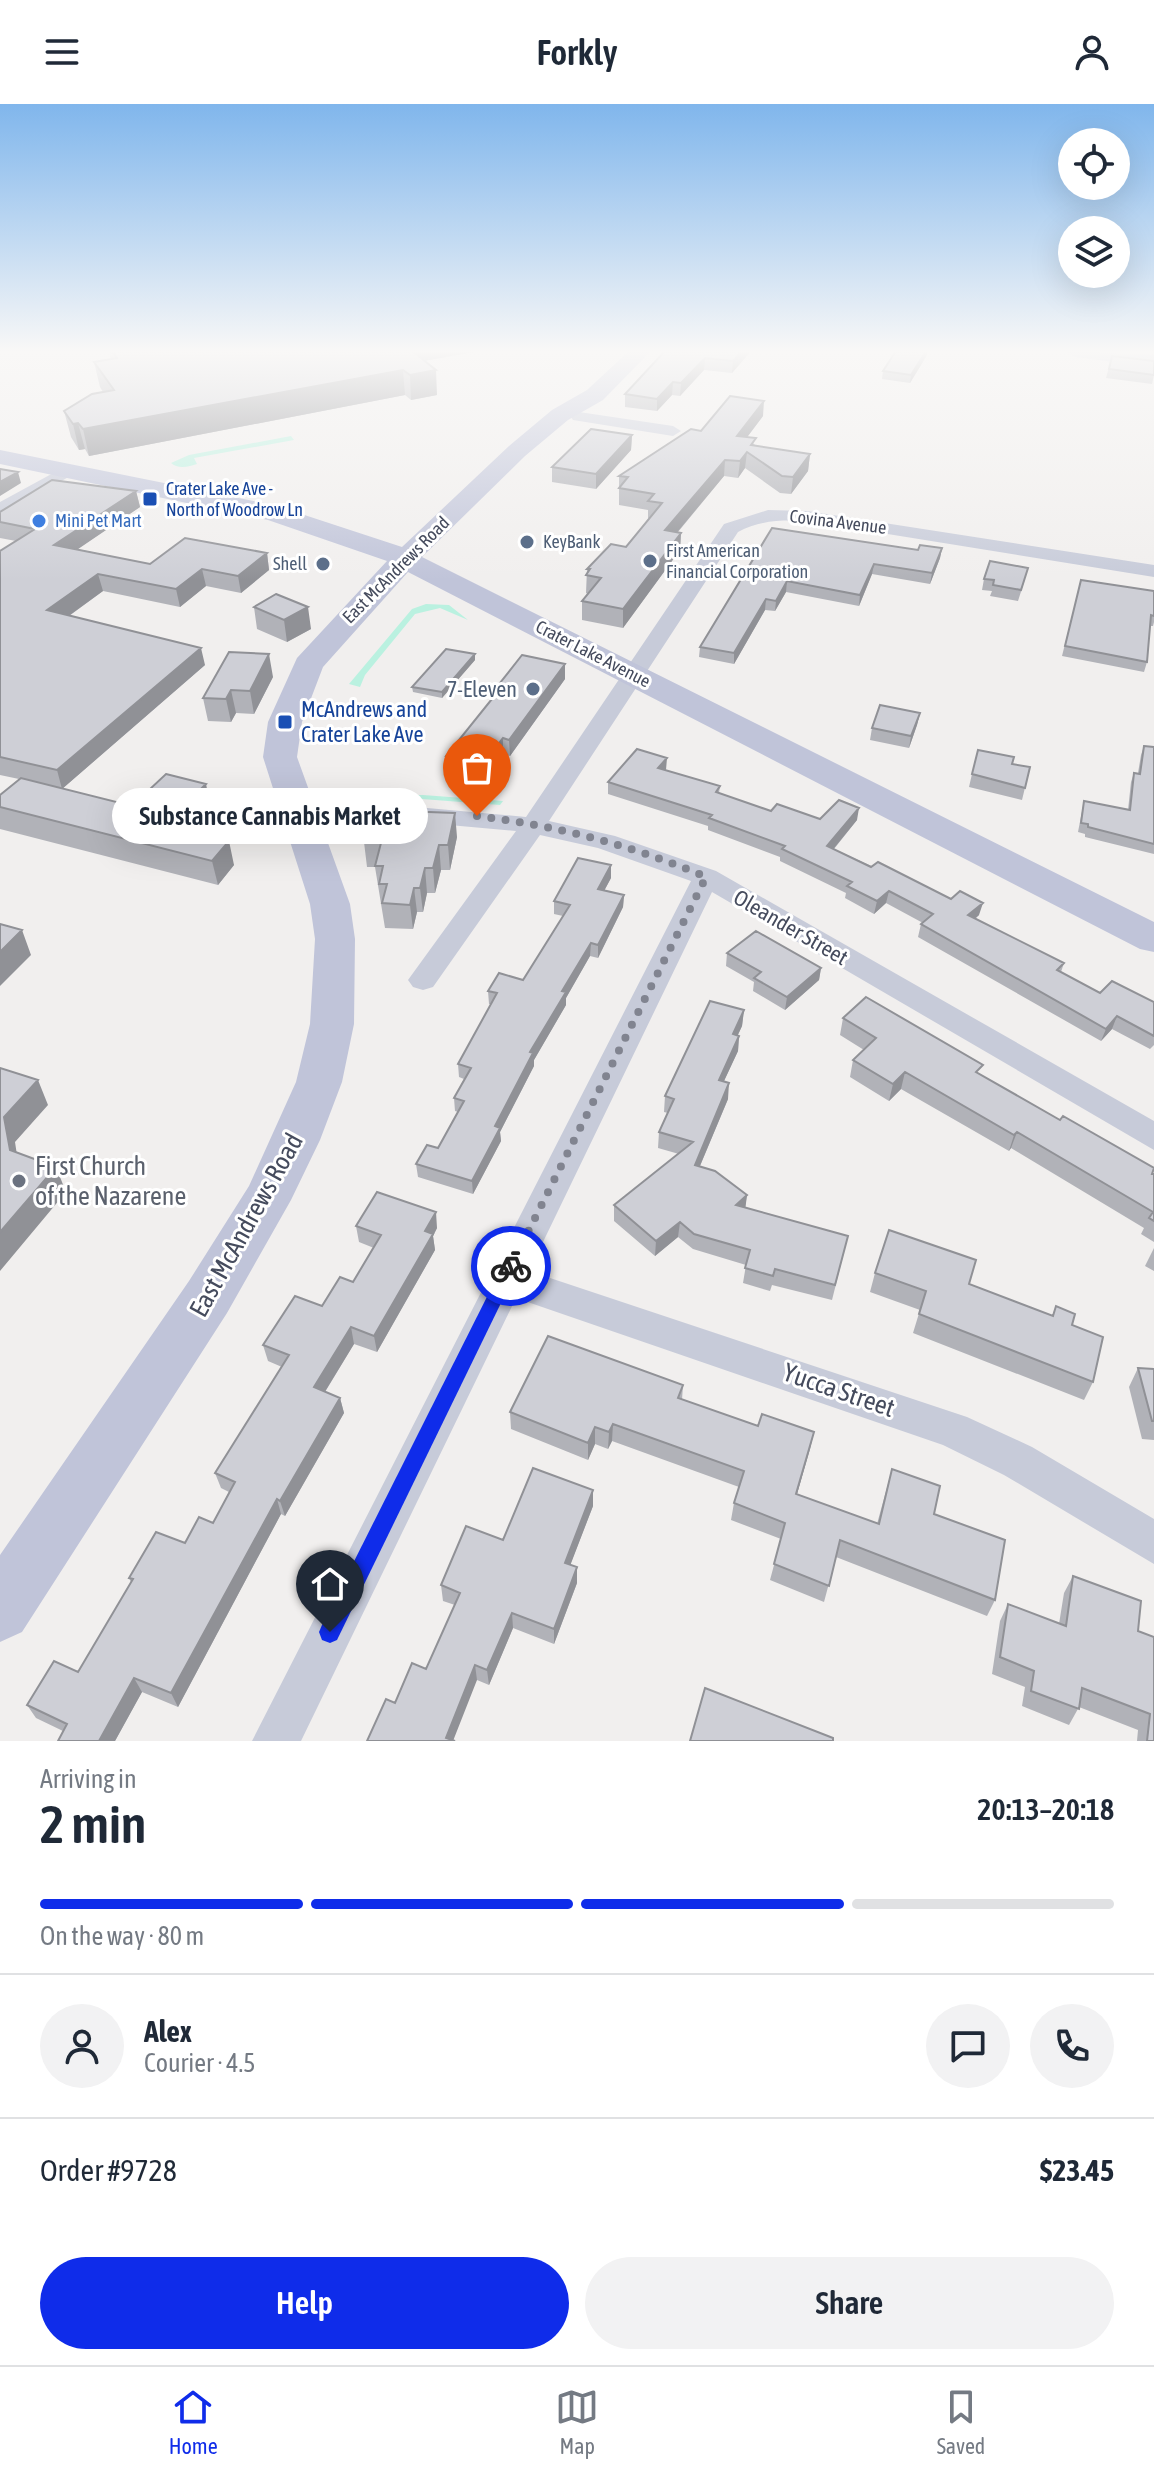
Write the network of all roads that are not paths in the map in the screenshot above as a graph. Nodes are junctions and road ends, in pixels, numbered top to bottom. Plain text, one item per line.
1 (546, 427) edge
2 (564, 427) edge
3 (661, 427) edge
4 (673, 431) dead end
5 (0, 457) edge
6 (68, 470) junction
7 (494, 474) junction
8 (0, 510) edge
9 (340, 533) junction
10 (416, 565) junction
11 (1154, 571) edge
12 (633, 675) junction
13 (297, 805) junction
14 (535, 823) junction
15 (706, 877) junction
16 (1154, 939) edge
17 (423, 980) dead end
18 (1154, 1137) edge
19 (504, 1278) junction
20 (1154, 1543) edge
21 (0, 1610) edge
22 (276, 1741) edge

1 - 7 main road, East McAndrews Road
2 - 10 main road, East McAndrews Road
3 - 4 street
5 - 6 main road, Crater Lake Avenue
6 - 8 street
6 - 9 main road, Crater Lake Avenue
7 - 9 main road
7 - 10 main road, East McAndrews Road
9 - 10 main road, Crater Lake Avenue
10 - 12 main road, Crater Lake Avenue
10 - 13 main road, East McAndrews Road
11 - 12 street, Covina Avenue
12 - 14 street, Covina Avenue
12 - 16 main road, Crater Lake Avenue
13 - 14 street, Oleander Street
13 - 21 main road, East McAndrews Road
14 - 15 street, Oleander Street
14 - 17 street, Covina Avenue
15 - 18 street, Oleander Street
15 - 19 street
19 - 20 street, Yucca Street
19 - 22 street

